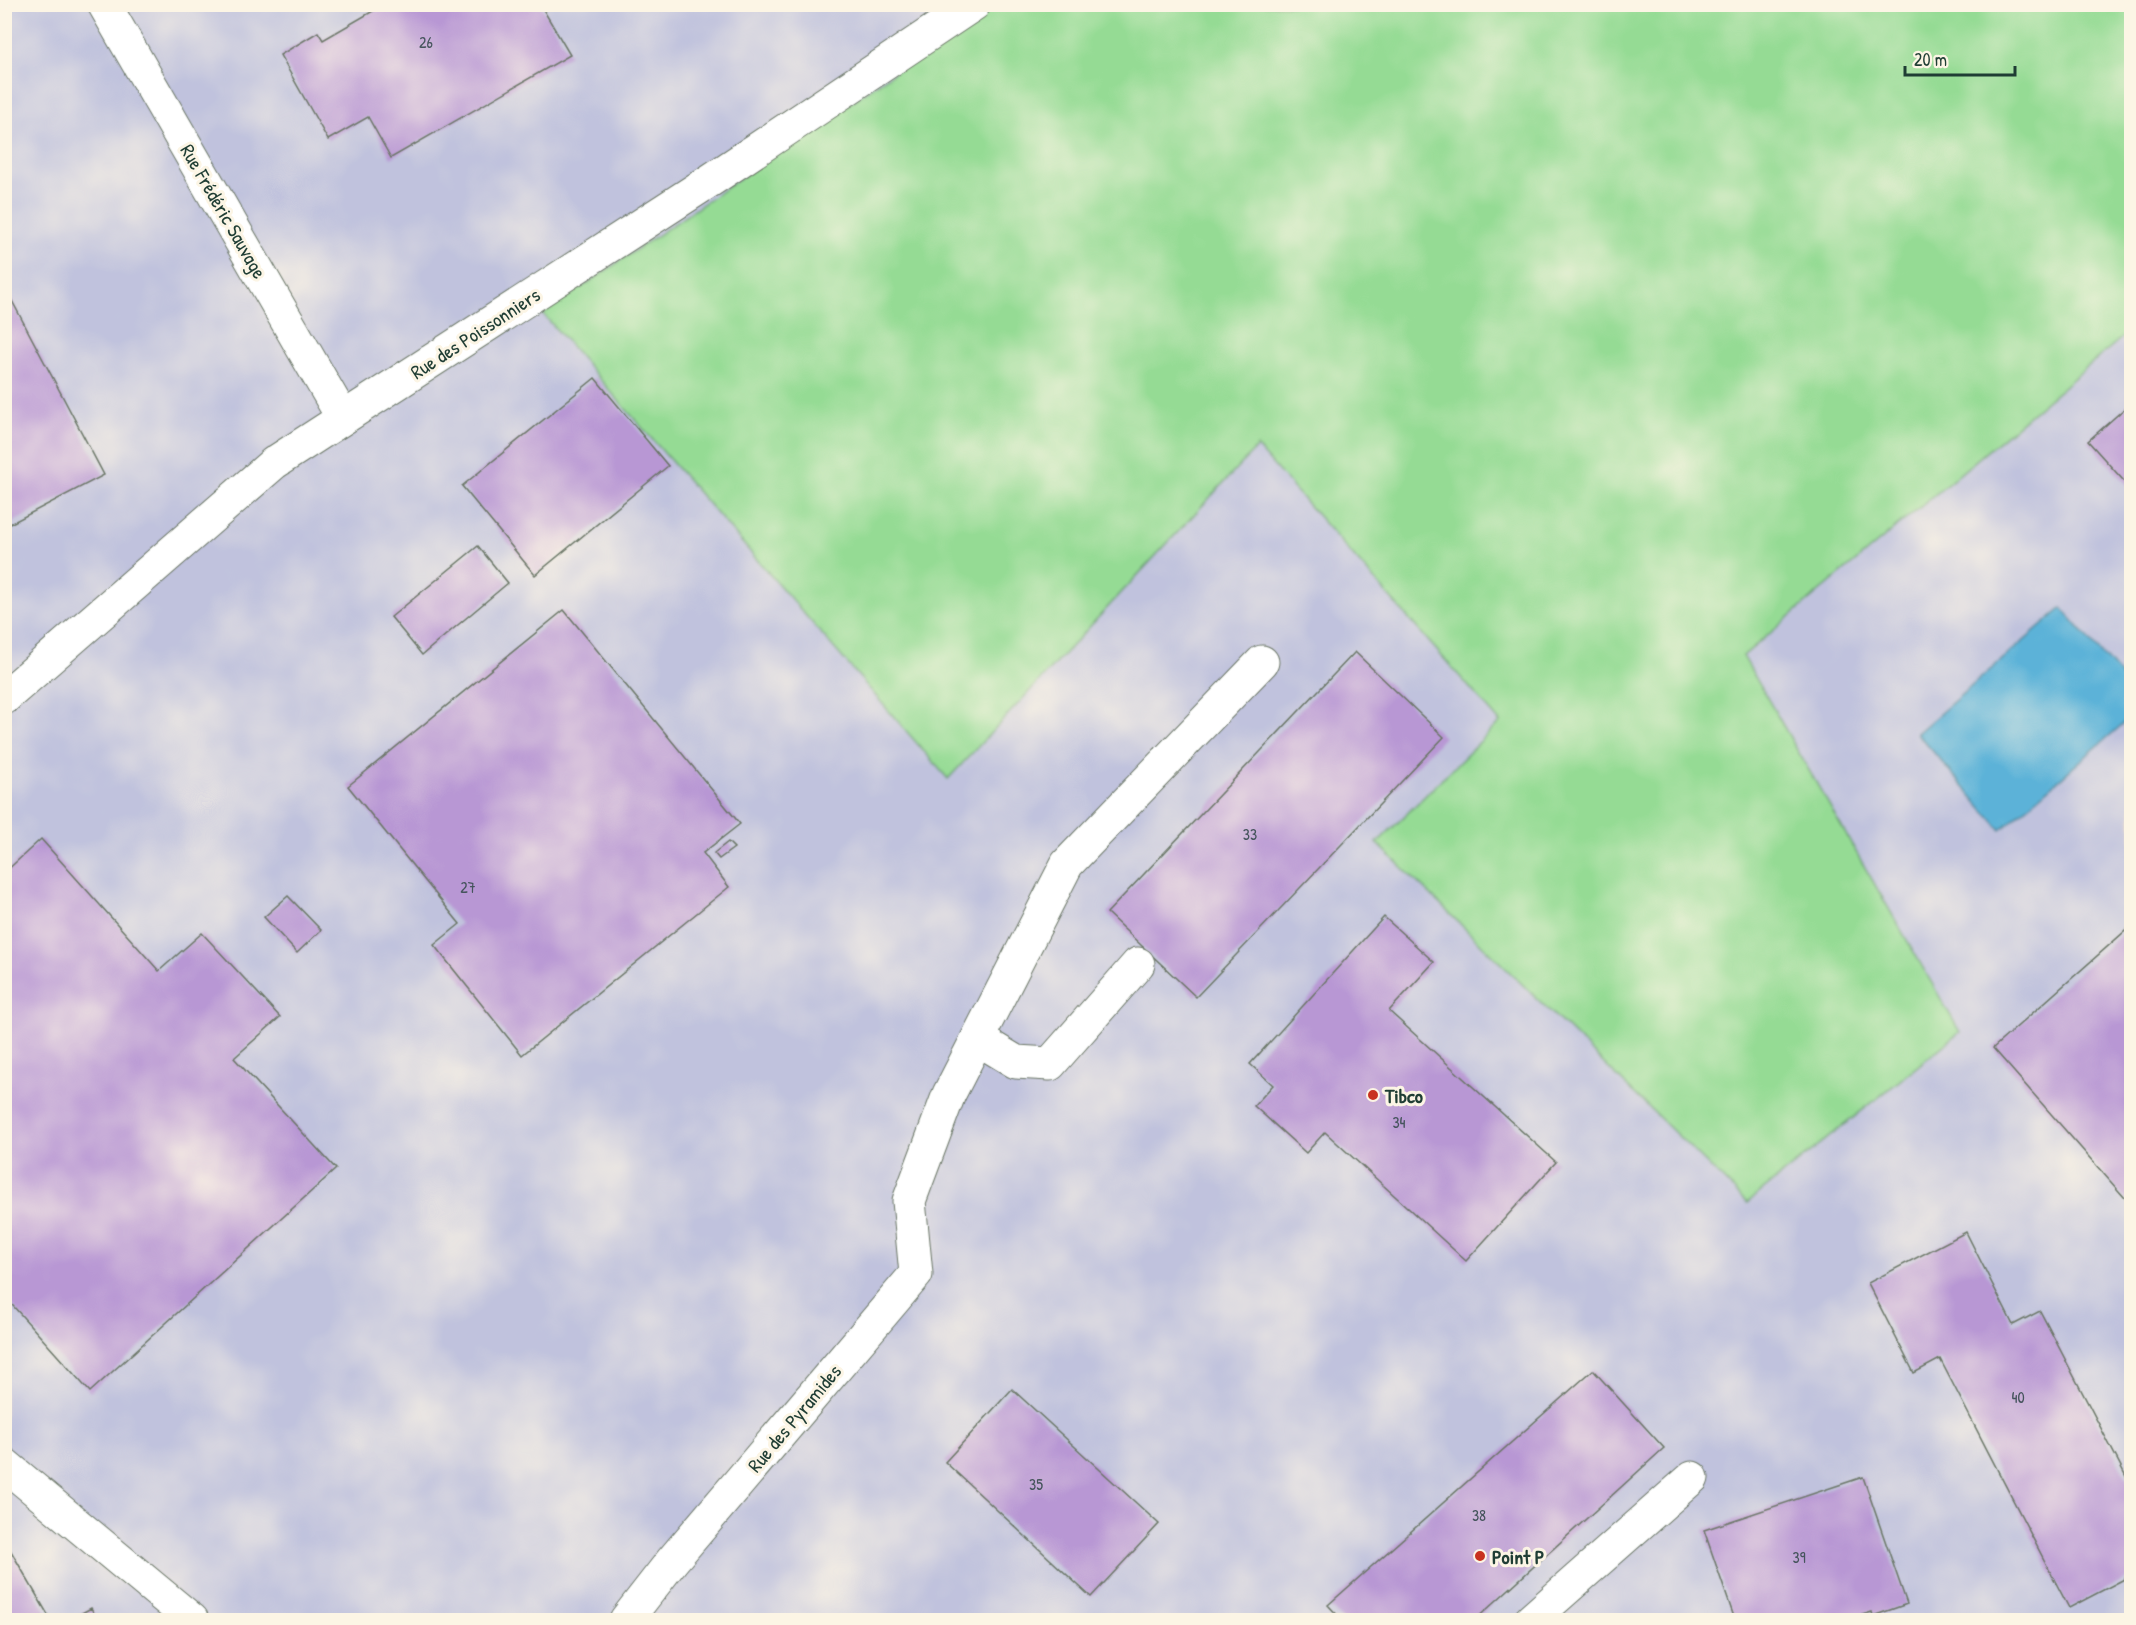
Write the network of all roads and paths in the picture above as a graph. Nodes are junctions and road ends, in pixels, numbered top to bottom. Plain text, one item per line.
1 (104, 4) edge
2 (974, 4) edge
3 (343, 418) junction
4 (1262, 662) dead end
5 (4, 698) edge
6 (1138, 964) dead end
7 (978, 1040) junction
8 (4, 1464) edge
9 (1692, 1478) dead end
10 (192, 1620) edge
11 (626, 1620) edge
12 (1531, 1620) edge

1 - 3 street, Rue Frédéric Sauvage
2 - 3 street, Rue des Poissonniers
3 - 5 street, Rue des Poissonniers
4 - 7 street
6 - 7 street
7 - 11 street, Rue des Pyramides
8 - 10 street
9 - 12 street

